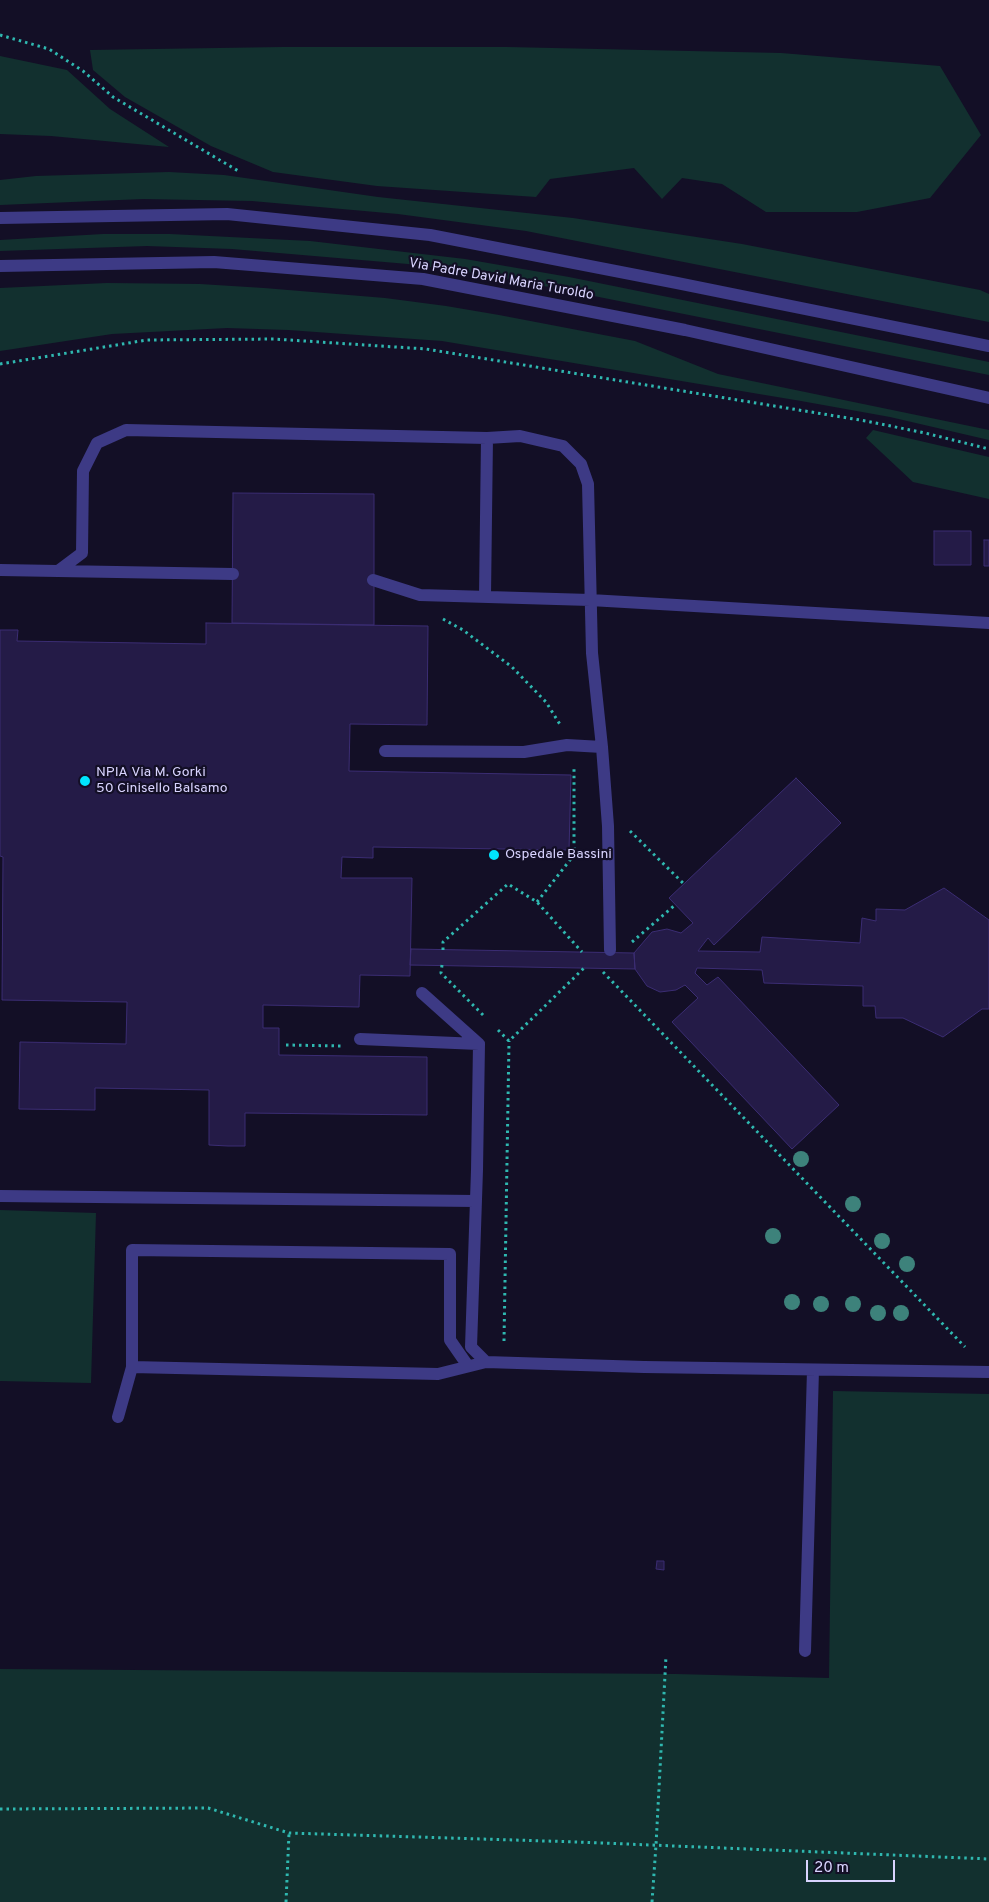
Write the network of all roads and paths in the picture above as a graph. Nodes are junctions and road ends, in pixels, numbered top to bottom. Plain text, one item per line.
1 (0, 35) edge
2 (240, 172) dead end
3 (0, 218) edge
4 (0, 266) edge
5 (989, 346) edge
6 (0, 364) edge
7 (989, 398) edge
8 (487, 438) junction
9 (989, 449) edge
10 (0, 570) edge
11 (58, 571) junction
12 (232, 574) dead end
13 (373, 580) dead end
14 (420, 595) junction
15 (485, 596) junction
16 (590, 600) junction
17 (989, 623) edge
18 (567, 745) junction
19 (602, 747) junction
20 (385, 751) dead end
21 (607, 815) junction
22 (684, 884) dead end
23 (537, 902) junction
24 (675, 904) dead end
25 (627, 947) dead end
26 (443, 950) dead end
27 (610, 950) dead end
28 (582, 952) dead end
29 (442, 965) dead end
30 (584, 968) dead end
31 (606, 974) dead end
32 (422, 993) dead end
33 (488, 1021) dead end
34 (495, 1028) dead end
35 (360, 1039) joint
36 (509, 1041) junction
37 (479, 1044) junction
38 (286, 1045) dead end
39 (0, 1196) edge
40 (475, 1201) junction
41 (966, 1347) dead end
42 (486, 1362) junction
43 (504, 1362) junction
44 (468, 1366) junction
45 (132, 1367) junction
46 (813, 1370) junction
47 (989, 1372) edge
48 (118, 1417) dead end
49 (805, 1651) dead end
50 (666, 1656) dead end
51 (0, 1809) edge
52 (289, 1833) junction
53 (656, 1845) junction
54 (989, 1859) edge
55 (286, 1902) edge
56 (652, 1902) edge

1 - 2 path
3 - 5 street
4 - 7 street, Via Padre David Maria Turoldo
6 - 9 path
8 - 11 street
8 - 15 street
8 - 16 street
10 - 11 street
11 - 12 street
13 - 14 street
14 - 15 street
14 - 18 path
15 - 16 street
16 - 17 street
16 - 19 street
18 - 19 street
18 - 20 street
18 - 23 path
19 - 21 street
21 - 22 path
21 - 27 street
23 - 26 path
23 - 28 path
24 - 25 path
29 - 33 path
30 - 36 path
31 - 41 path
32 - 37 street
34 - 36 path
35 - 37 street
35 - 38 path
36 - 43 path
37 - 40 street
39 - 40 street
40 - 42 street
42 - 43 street
42 - 44 street
43 - 46 street
44 - 45 street
44 - 45 street
45 - 48 street
46 - 47 street
46 - 49 street
50 - 53 path
51 - 52 path
52 - 53 path
52 - 55 path
53 - 54 path
53 - 56 path

